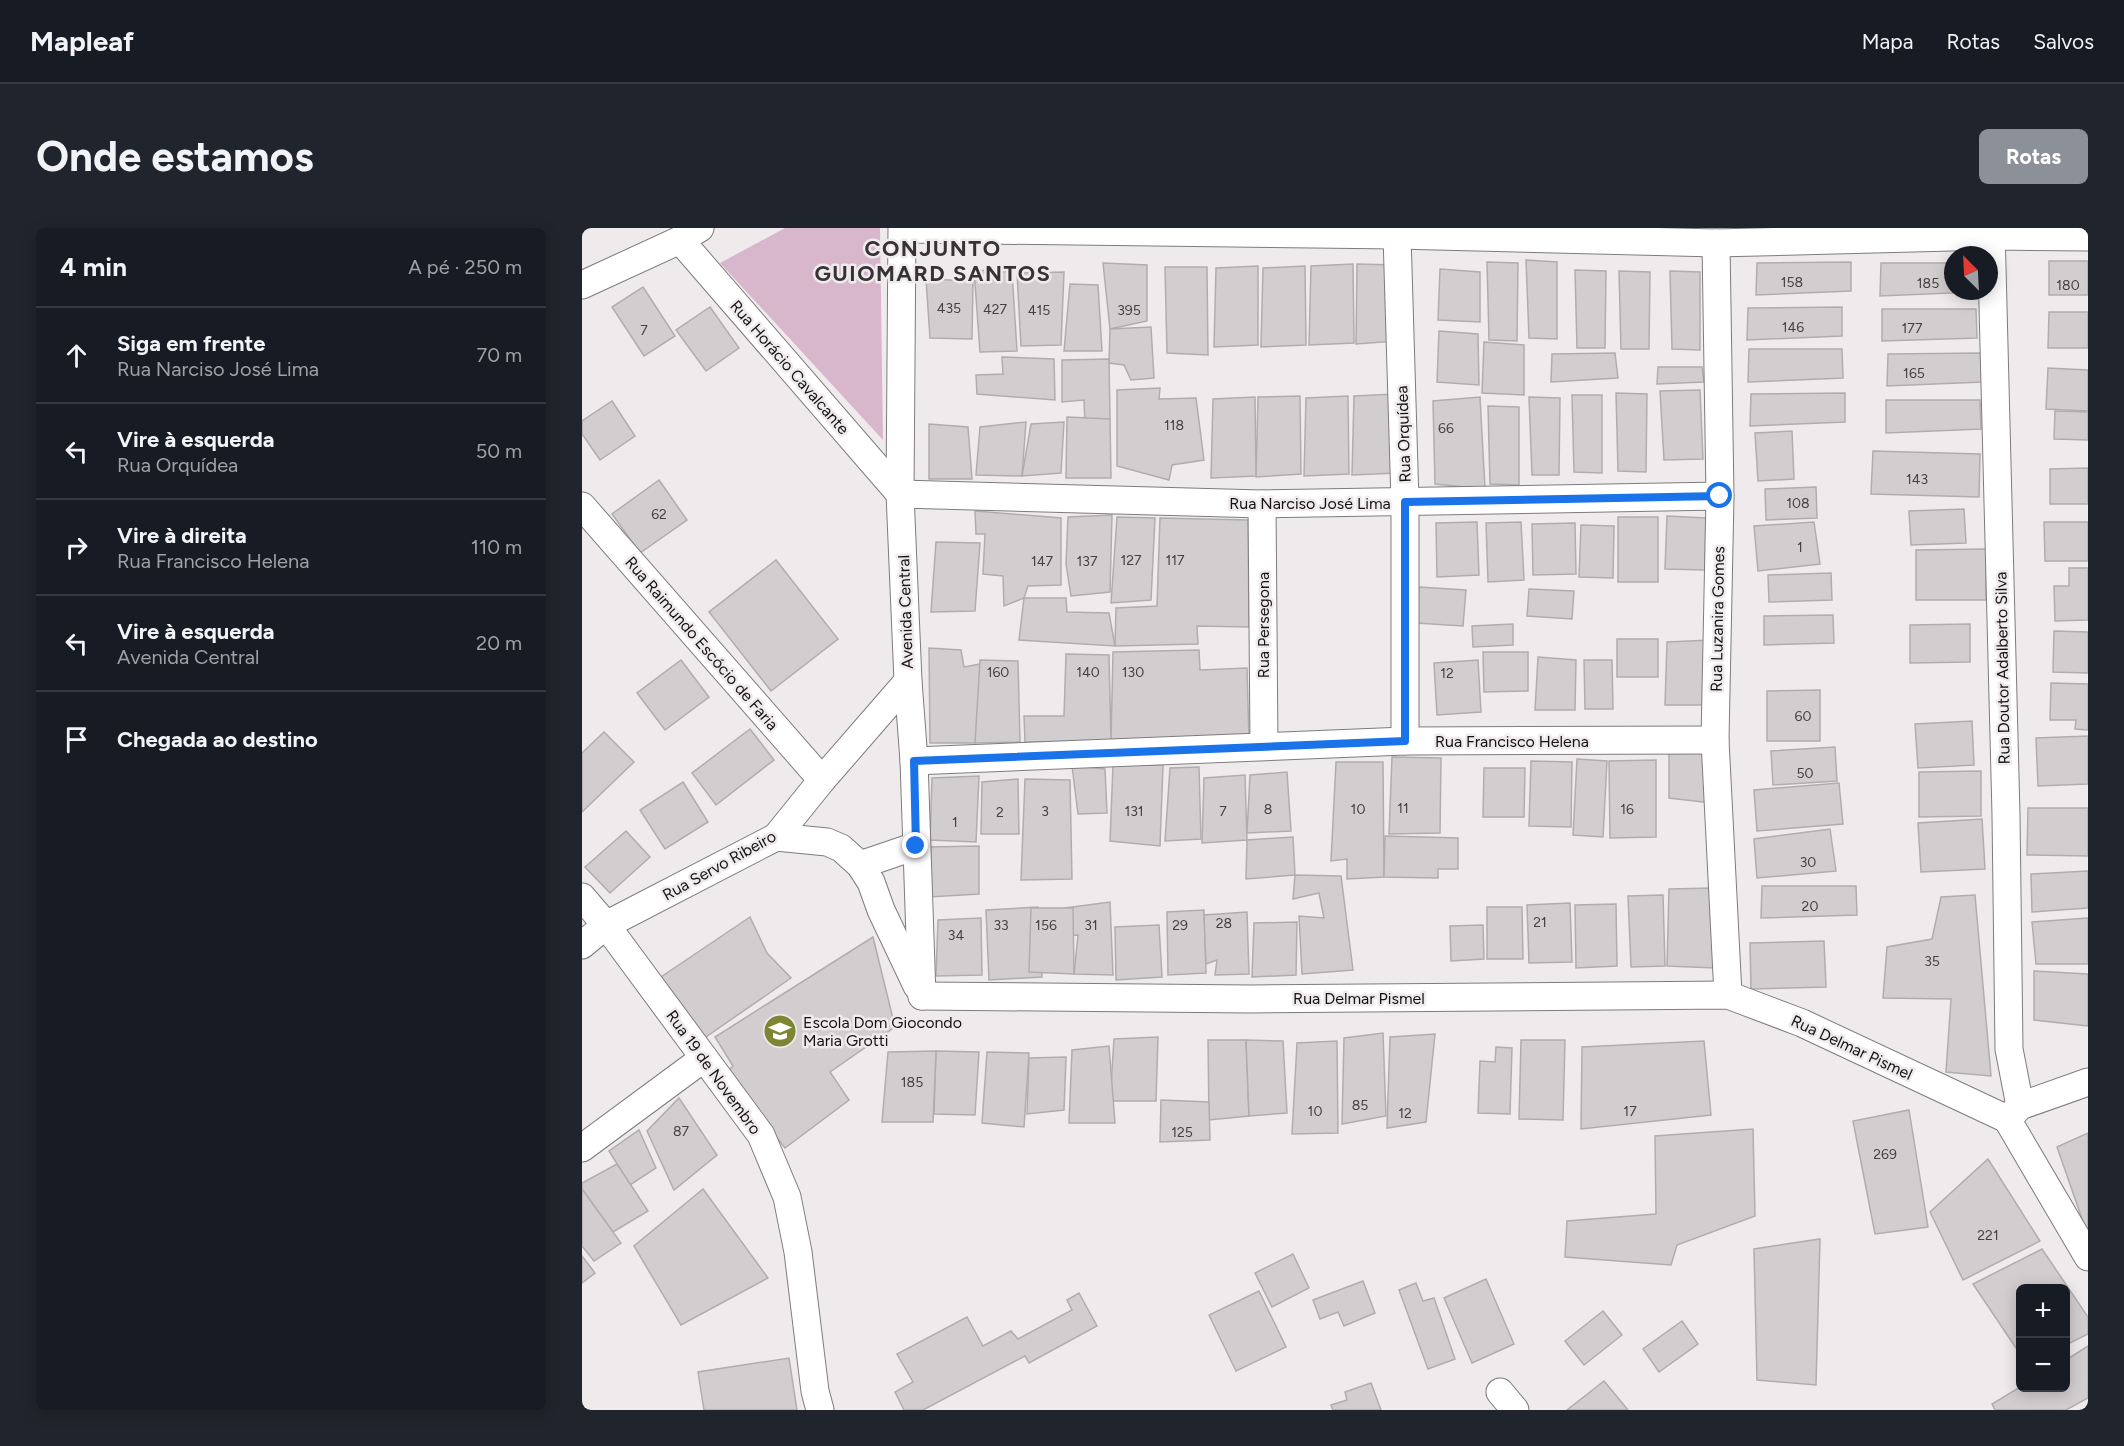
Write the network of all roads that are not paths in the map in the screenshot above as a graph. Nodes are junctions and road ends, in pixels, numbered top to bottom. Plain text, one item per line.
1 (902, 229) edge
2 (1214, 230) edge
3 (1991, 232) edge
4 (690, 234) edge
5 (1623, 234) edge
6 (1397, 235) junction
7 (2088, 237) edge
8 (1716, 243) junction
9 (582, 285) edge
10 (900, 494) junction
11 (1720, 496) junction
12 (1405, 502) junction
13 (1262, 504) junction
14 (582, 506) edge
15 (908, 681) junction
16 (1715, 740) junction
17 (1405, 741) junction
18 (1264, 746) junction
19 (914, 761) junction
20 (822, 780) junction
21 (776, 837) junction
22 (916, 846) junction
23 (861, 865) junction
24 (582, 897) edge
25 (606, 925) junction
26 (582, 945) edge
27 (1728, 995) junction
28 (922, 996) junction
29 (704, 1058) junction
30 (2088, 1082) edge
31 (2013, 1113) junction
32 (582, 1148) edge
33 (2088, 1257) edge
34 (820, 1410) edge

1 - 2 street
1 - 10 street, Avenida Central
2 - 6 street
3 - 7 street
3 - 8 street
3 - 31 street, Rua Doutor Adalberto Silva
4 - 9 street
4 - 10 street, Rua Horácio Cavalcante
5 - 6 street
5 - 8 street
6 - 12 street, Rua Orquídea
8 - 11 street, Rua Luzanira Gomes
10 - 13 street, Rua Narciso José Lima
10 - 15 street, Avenida Central
11 - 12 street, Rua Narciso José Lima
11 - 16 street, Rua Luzanira Gomes
12 - 13 street, Rua Narciso José Lima
12 - 17 street, Rua Orquídea
13 - 18 street, Rua Persegona
14 - 20 street, Rua Raimundo Escócio de Faria
15 - 19 street, Avenida Central
15 - 20 street, Rua Servo Ribeiro
16 - 17 street, Rua Francisco Helena
16 - 27 street, Rua Luzanira Gomes
17 - 18 street, Rua Francisco Helena
18 - 19 street, Rua Francisco Helena
19 - 22 street, Avenida Central
20 - 21 street, Rua Servo Ribeiro
21 - 23 street
21 - 25 street, Rua Servo Ribeiro
22 - 23 street
22 - 28 street, Avenida Central
23 - 28 street
24 - 25 street, Rua 19 de Novembro
25 - 26 street, Rua Servo Ribeiro
25 - 29 street, Rua 19 de Novembro
27 - 28 street, Rua Delmar Pismel
27 - 31 street, Rua Delmar Pismel
29 - 32 street
29 - 34 street, Rua 19 de Novembro
30 - 31 street
31 - 33 street, Rua Doutor Adalberto Silva

